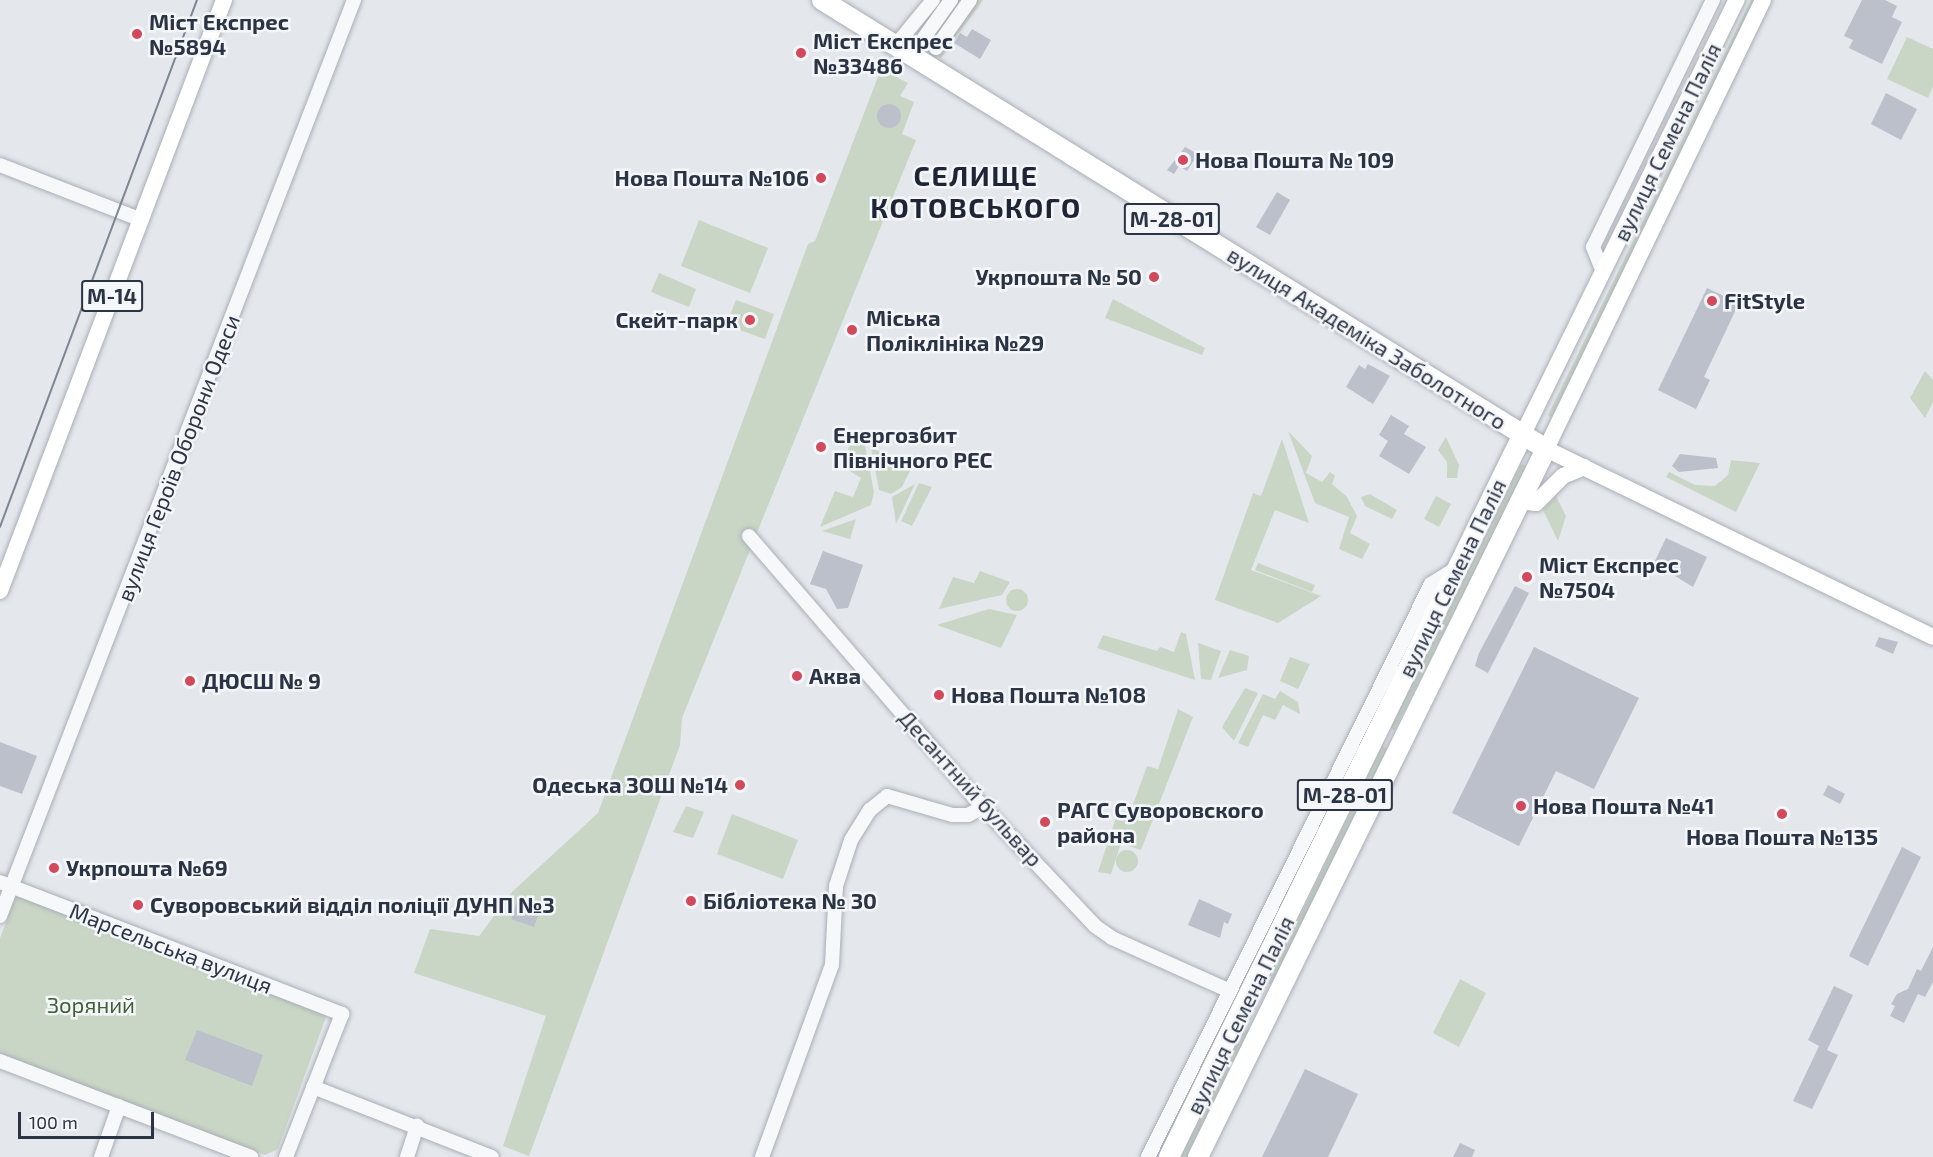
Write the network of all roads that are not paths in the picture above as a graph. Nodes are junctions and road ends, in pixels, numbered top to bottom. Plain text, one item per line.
1 (224, 0) edge
2 (354, 0) edge
3 (822, 0) edge
4 (933, 0) edge
5 (951, 0) edge
6 (970, 0) edge
7 (1713, 0) edge
8 (1737, 0) edge
9 (1763, 0) edge
10 (923, 39) dead end
11 (896, 45) junction
12 (936, 48) dead end
13 (1663, 99) junction
14 (1684, 108) junction
15 (0, 165) edge
16 (142, 220) junction
17 (1603, 272) junction
18 (1523, 434) junction
19 (1546, 448) junction
20 (1584, 467) junction
21 (1521, 501) junction
22 (750, 536) dead end
23 (1457, 568) junction
24 (0, 591) edge
25 (1933, 637) edge
26 (1376, 730) junction
27 (1400, 742) junction
28 (983, 807) junction
29 (5, 884) edge
30 (0, 916) edge
31 (1230, 991) junction
32 (1239, 1018) junction
33 (1261, 1028) junction
34 (0, 1061) edge
35 (313, 1087) junction
36 (119, 1106) junction
37 (417, 1126) junction
38 (101, 1157) edge
39 (251, 1157) edge
40 (286, 1157) edge
41 (407, 1157) edge
42 (492, 1157) edge
43 (762, 1157) edge
44 (1148, 1157) edge
45 (1169, 1157) edge
46 (1198, 1157) edge

1 - 16 main road, М-14
2 - 29 street, вулиця Героїв Оборони Одеси
3 - 11 highway, вулиця Академіка Заболотного / М-28-01
4 - 11 street
5 - 10 street
6 - 12 street
7 - 13 street
8 - 14 main road, вулиця Семена Палія
9 - 19 main road, вулиця Семена Палія
11 - 18 highway, вулиця Академіка Заболотного / М-28-01
13 - 14 street
13 - 17 street
14 - 17 main road, вулиця Семена Палія
15 - 16 street
16 - 24 main road, М-14
17 - 18 main road, вулиця Семена Палія
18 - 19 highway, вулиця Академіка Заболотного / М-28-01
18 - 23 highway, вулиця Семена Палія / М-28-01
19 - 20 main road, вулиця Академіка Заболотного
19 - 21 highway, вулиця Семена Палія / М-28-01
20 - 21 main road
20 - 25 main road, вулиця Академіка Заболотного
21 - 27 highway, вулиця Семена Палія / М-28-01
22 - 28 street, Десантний бульвар
23 - 26 highway, вулиця Семена Палія / М-28-01
23 - 31 street
26 - 27 highway
26 - 32 highway, вулиця Семена Палія / М-28-01
27 - 33 highway, вулиця Семена Палія / М-28-01
28 - 31 street, Десантний бульвар
28 - 43 street
29 - 30 street, вулиця Героїв Оборони Одеси
29 - 35 street, Марсельська вулиця
31 - 44 street
32 - 33 highway
32 - 45 highway, вулиця Семена Палія / М-28-01
33 - 46 highway, вулиця Семена Палія / М-28-01
34 - 36 street
35 - 37 street
35 - 40 street
36 - 38 street
36 - 39 street
37 - 41 street
37 - 42 street

